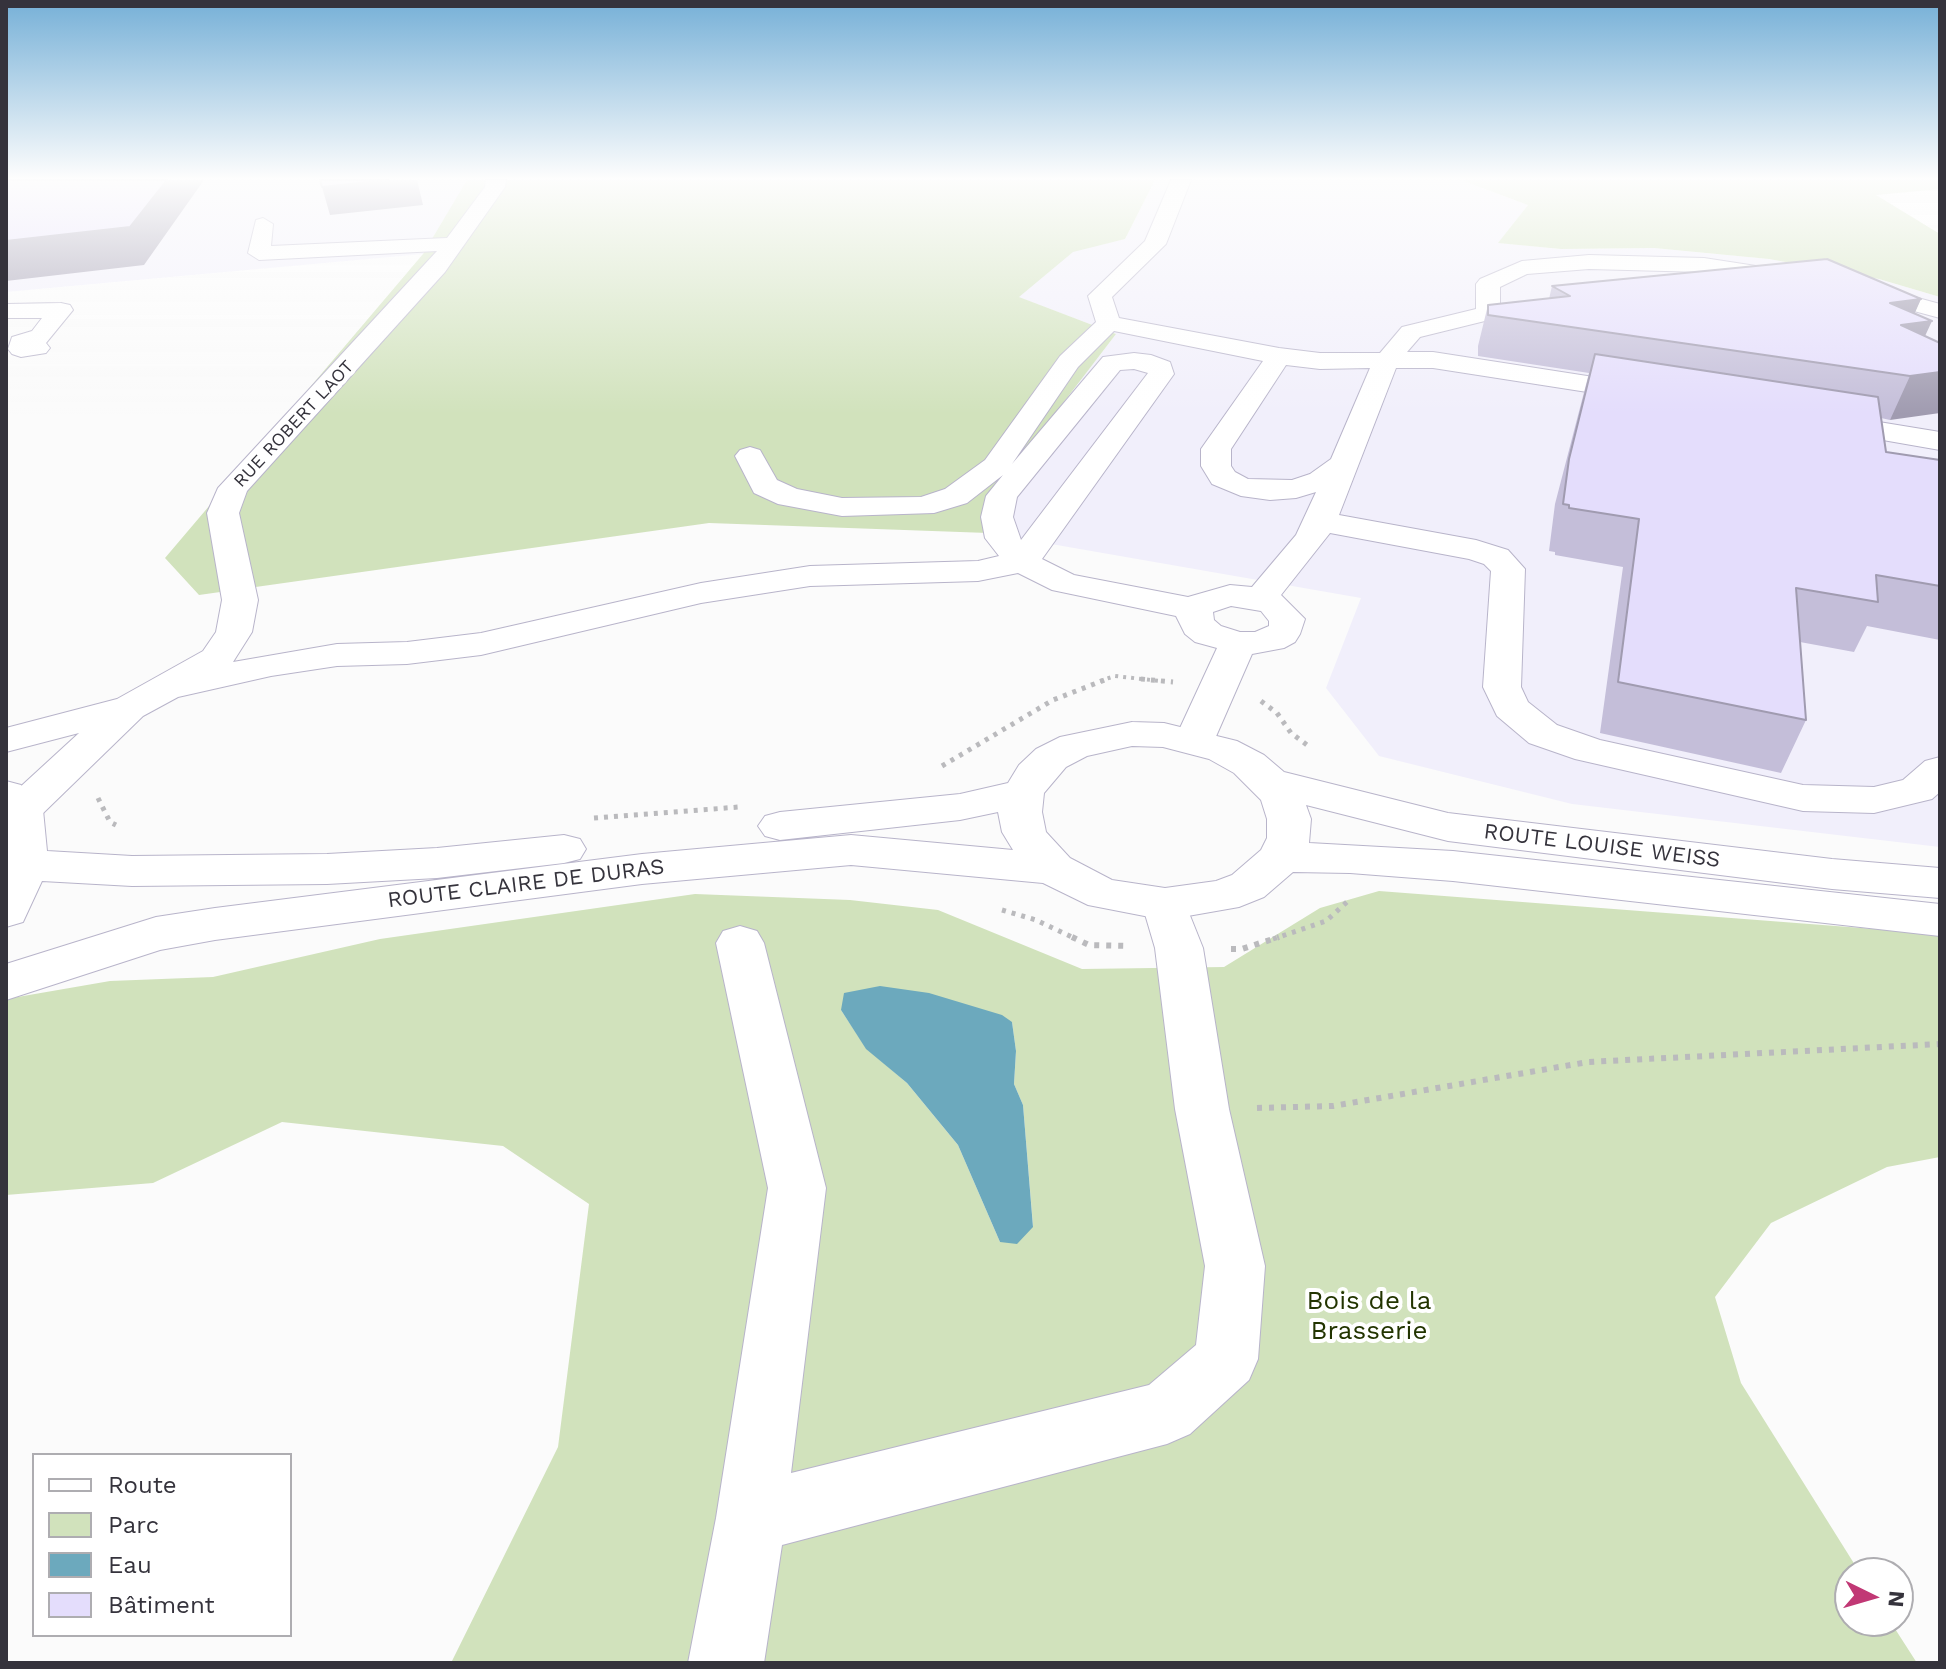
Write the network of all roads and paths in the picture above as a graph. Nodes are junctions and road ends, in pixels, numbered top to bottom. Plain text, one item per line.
1 (444, 258) edge
2 (1140, 258) edge
3 (1811, 281) edge
4 (1838, 285) edge
5 (6, 311) edge
6 (1940, 311) edge
7 (1109, 323) junction
8 (37, 348) dead end
9 (1279, 356) junction
10 (1385, 363) junction
11 (1676, 398) edge
12 (1800, 418) edge
13 (1940, 441) edge
14 (750, 456) dead end
15 (1341, 465) junction
16 (1315, 530) junction
17 (1022, 562) junction
18 (1260, 599) junction
19 (1196, 609) junction
20 (1238, 643) junction
21 (173, 686) junction
22 (131, 707) junction
23 (101, 736) junction
24 (6, 740) edge
25 (1194, 741) junction
26 (942, 766) dead end
27 (1940, 770) edge
28 (929, 773) dead end
29 (1269, 781) junction
30 (1023, 793) junction
31 (14, 802) edge
32 (754, 806) dead end
33 (582, 819) dead end
34 (123, 828) dead end
35 (1281, 857) junction
36 (26, 865) junction
37 (1054, 869) junction
38 (1940, 883) edge
39 (1165, 904) junction
40 (6, 911) edge
41 (1940, 920) edge
42 (740, 943) dead end
43 (6, 982) edge
44 (1940, 1044) edge
45 (1202, 1109) junction
46 (751, 1518) junction
47 (726, 1663) edge

1 - 21 street, RUE ROBERT LAOT
2 - 7 street
3 - 10 street
4 - 6 street
5 - 8 street
7 - 9 street
7 - 14 street
9 - 10 street
9 - 15 street
10 - 11 street
10 - 15 street
12 - 13 street
15 - 16 street
16 - 18 street
16 - 27 street
17 - 17 street
17 - 19 street
17 - 21 street
18 - 19 street
18 - 20 street
19 - 20 street
20 - 25 street
21 - 22 street, RUE ROBERT LAOT
22 - 23 street
22 - 24 street
23 - 31 street
23 - 34 path
25 - 29 street
25 - 30 street
26 - 28 path
29 - 35 street
29 - 38 street, ROUTE LOUISE WEISS
30 - 36 street, ROUTE CLAIRE DE DURAS
30 - 37 street
31 - 36 street
32 - 33 path
35 - 39 street
35 - 41 street, ROUTE LOUISE WEISS
36 - 40 street
37 - 39 street
37 - 43 street, ROUTE CLAIRE DE DURAS
39 - 45 street
42 - 46 street
44 - 45 path
45 - 46 street
46 - 47 street

